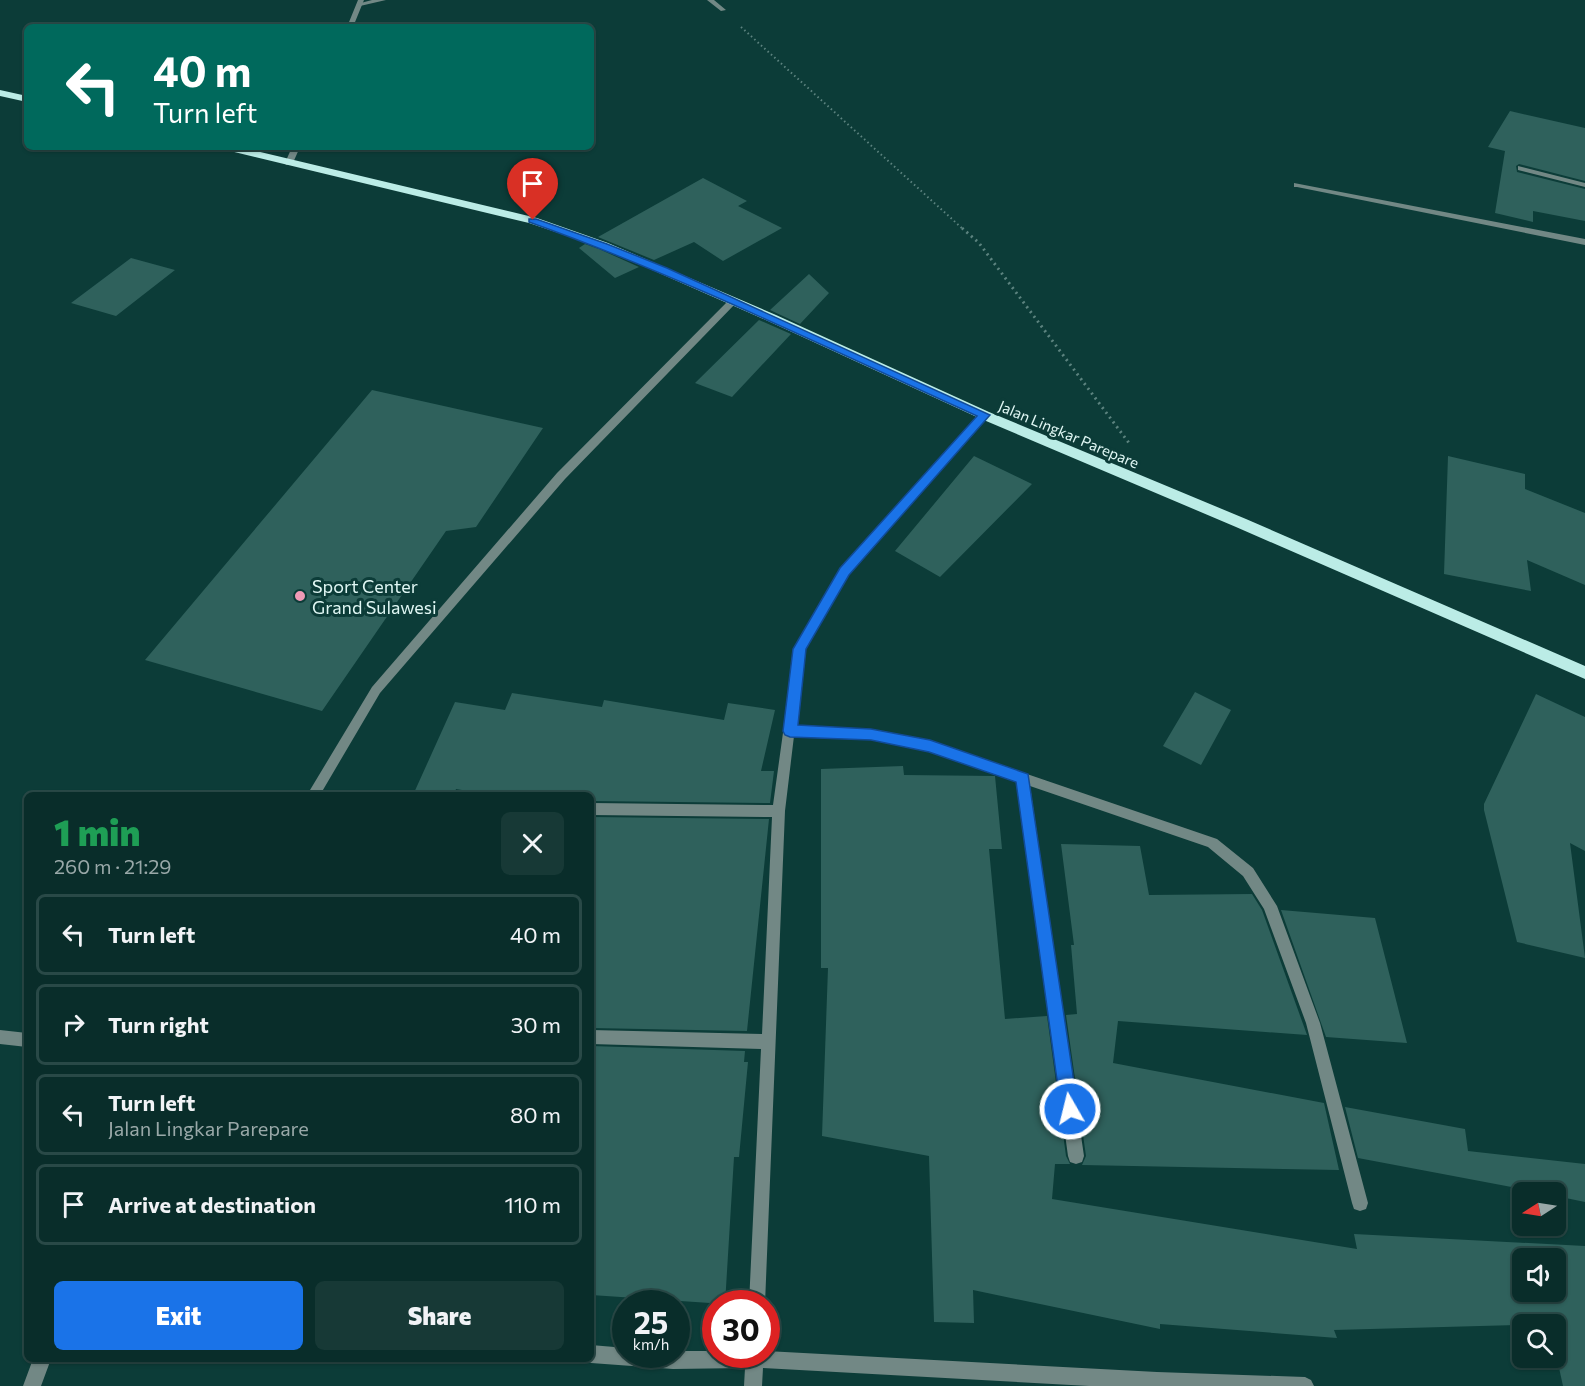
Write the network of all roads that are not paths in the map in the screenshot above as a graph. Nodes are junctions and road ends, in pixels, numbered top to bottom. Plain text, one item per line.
1 (383, 0) edge
2 (710, 0) edge
3 (361, 2) edge
4 (723, 10) road end
5 (351, 24) edge
6 (0, 93) edge
7 (24, 98) edge
8 (238, 150) edge
9 (295, 150) edge
10 (289, 163) junction
11 (1521, 168) dead end
12 (1297, 185) dead end
13 (1585, 185) edge
14 (1585, 242) edge
15 (733, 301) junction
16 (984, 415) junction
17 (1585, 673) edge
18 (790, 731) junction
19 (1023, 778) junction
20 (315, 792) edge
21 (594, 808) edge
22 (779, 811) junction
23 (0, 1037) edge
24 (594, 1037) edge
25 (24, 1040) edge
26 (768, 1042) junction
27 (1076, 1156) dead end
28 (1360, 1203) dead end
29 (758, 1290) edge
30 (594, 1354) edge
31 (780, 1358) edge
32 (702, 1359) edge
33 (41, 1362) edge
34 (754, 1368) edge
35 (32, 1386) edge
36 (753, 1386) edge
37 (1305, 1386) edge

1 - 3 street
2 - 4 street
3 - 5 street
6 - 7 highway
8 - 10 highway, Jalan Lingkar Parepare
9 - 10 street
10 - 15 highway, Jalan Lingkar Parepare
11 - 13 street
12 - 14 street
15 - 16 highway, Jalan Lingkar Parepare
15 - 20 street
16 - 17 highway, Jalan Lingkar Parepare
16 - 18 street
18 - 19 street
18 - 22 street
19 - 27 street
19 - 28 street
21 - 22 street
22 - 26 street
23 - 25 street
24 - 26 street
26 - 29 street
30 - 32 street
31 - 37 street
33 - 35 street
34 - 36 street

